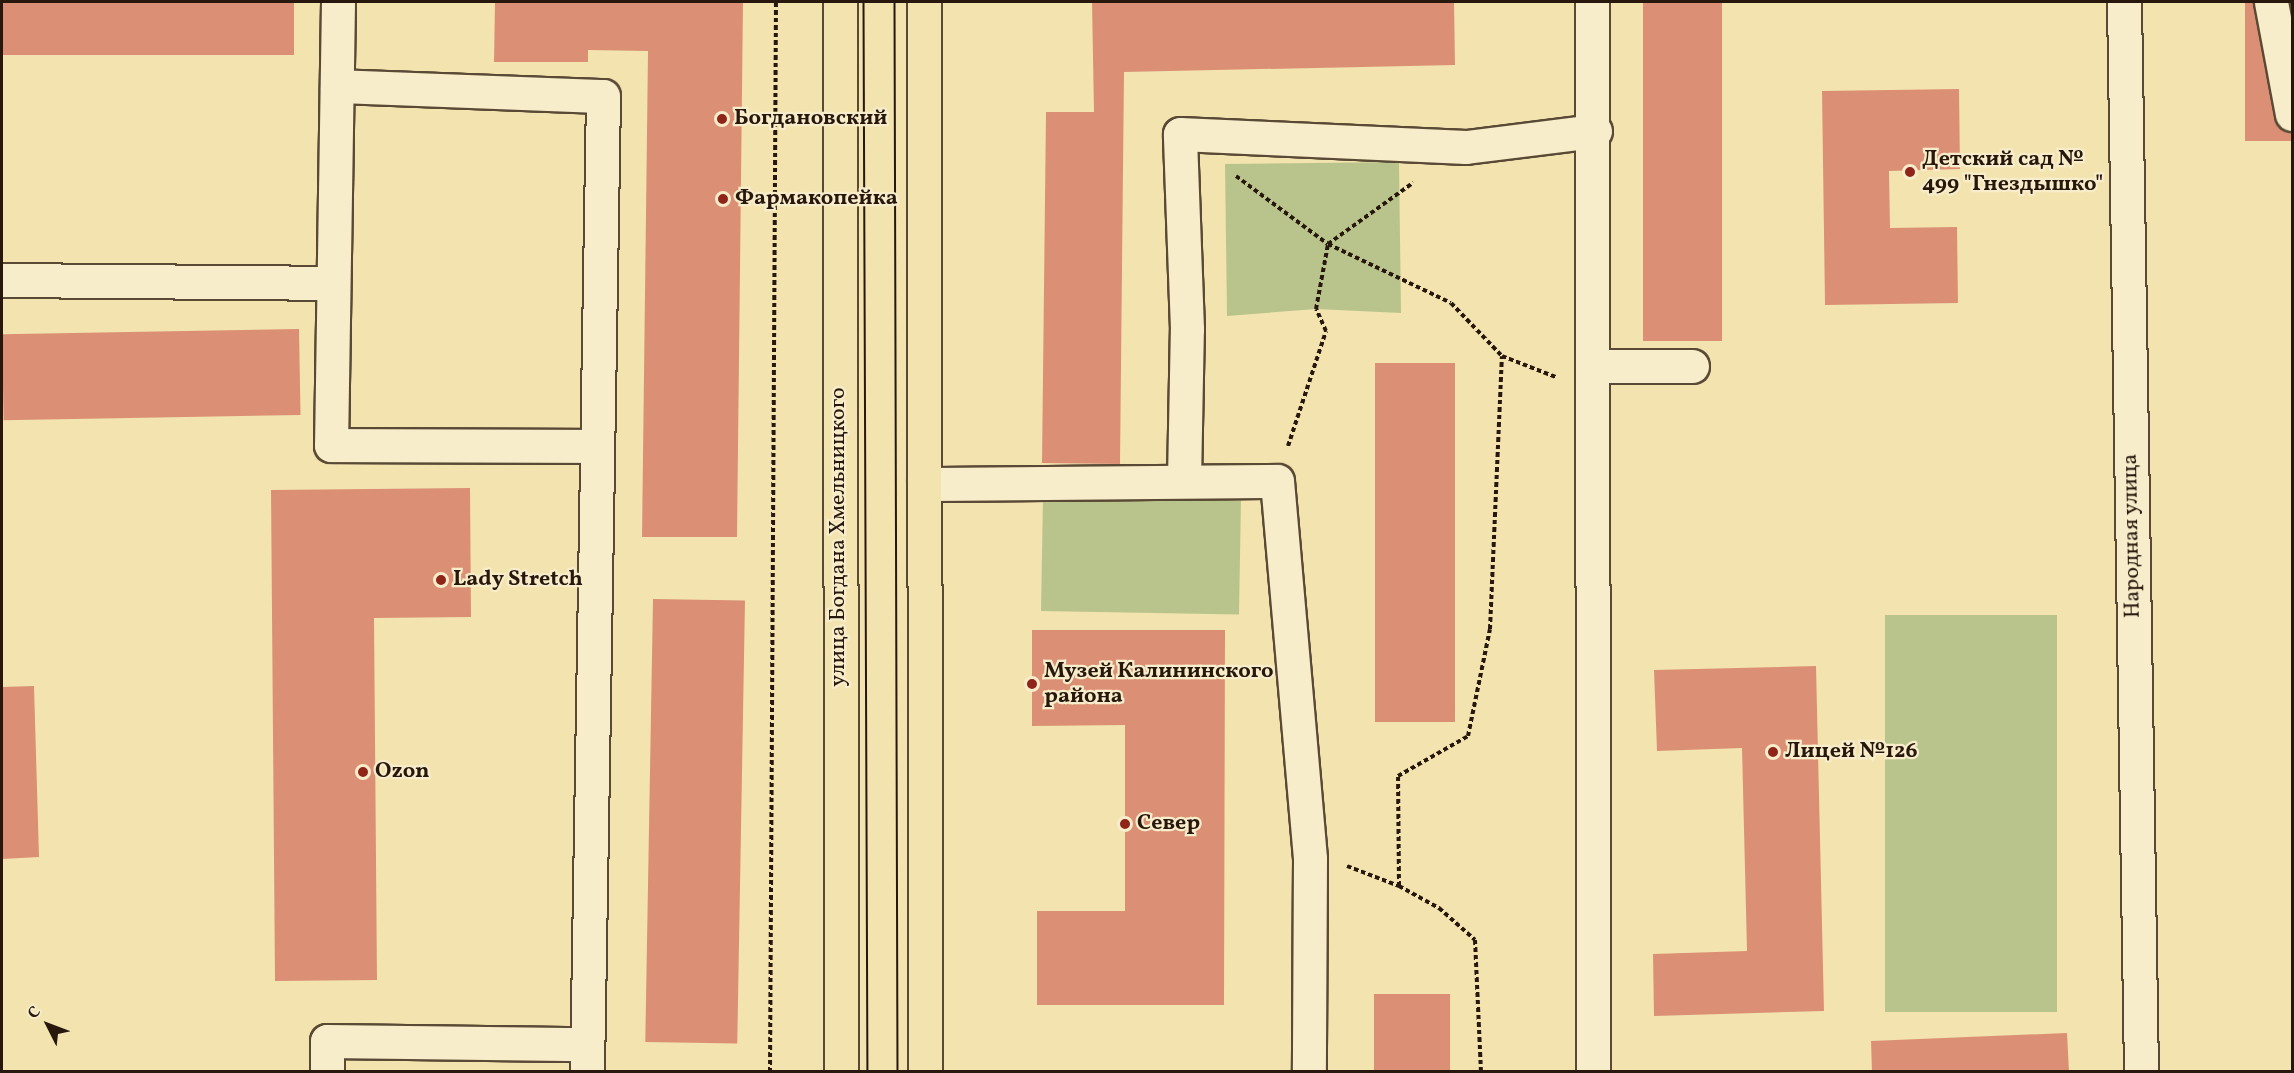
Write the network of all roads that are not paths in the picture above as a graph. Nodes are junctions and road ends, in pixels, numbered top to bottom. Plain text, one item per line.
1 (338, 2) edge
2 (840, 2) edge
3 (924, 2) edge
4 (1592, 2) edge
5 (2124, 2) edge
6 (2271, 2) edge
7 (337, 86) junction
8 (2292, 114) edge
9 (1595, 131) junction
10 (2, 280) edge
11 (333, 283) junction
12 (1692, 366) dead end
13 (1593, 378) junction
14 (594, 446) junction
15 (1184, 480) junction
16 (924, 484) junction
17 (586, 1058) edge
18 (327, 1071) edge
19 (842, 1071) edge
20 (925, 1071) edge
21 (1309, 1071) edge
22 (1593, 1071) edge
23 (2140, 1071) edge

1 - 7 street
2 - 19 highway, улица Богдана Хмельницкого
3 - 16 highway
4 - 9 street
5 - 23 street, Народная улица
6 - 8 street
7 - 11 street
7 - 14 street
9 - 13 street
9 - 15 street
10 - 11 street
11 - 14 street
12 - 13 street
13 - 22 street
14 - 17 street
15 - 16 street
15 - 21 street
16 - 20 highway
17 - 18 street

